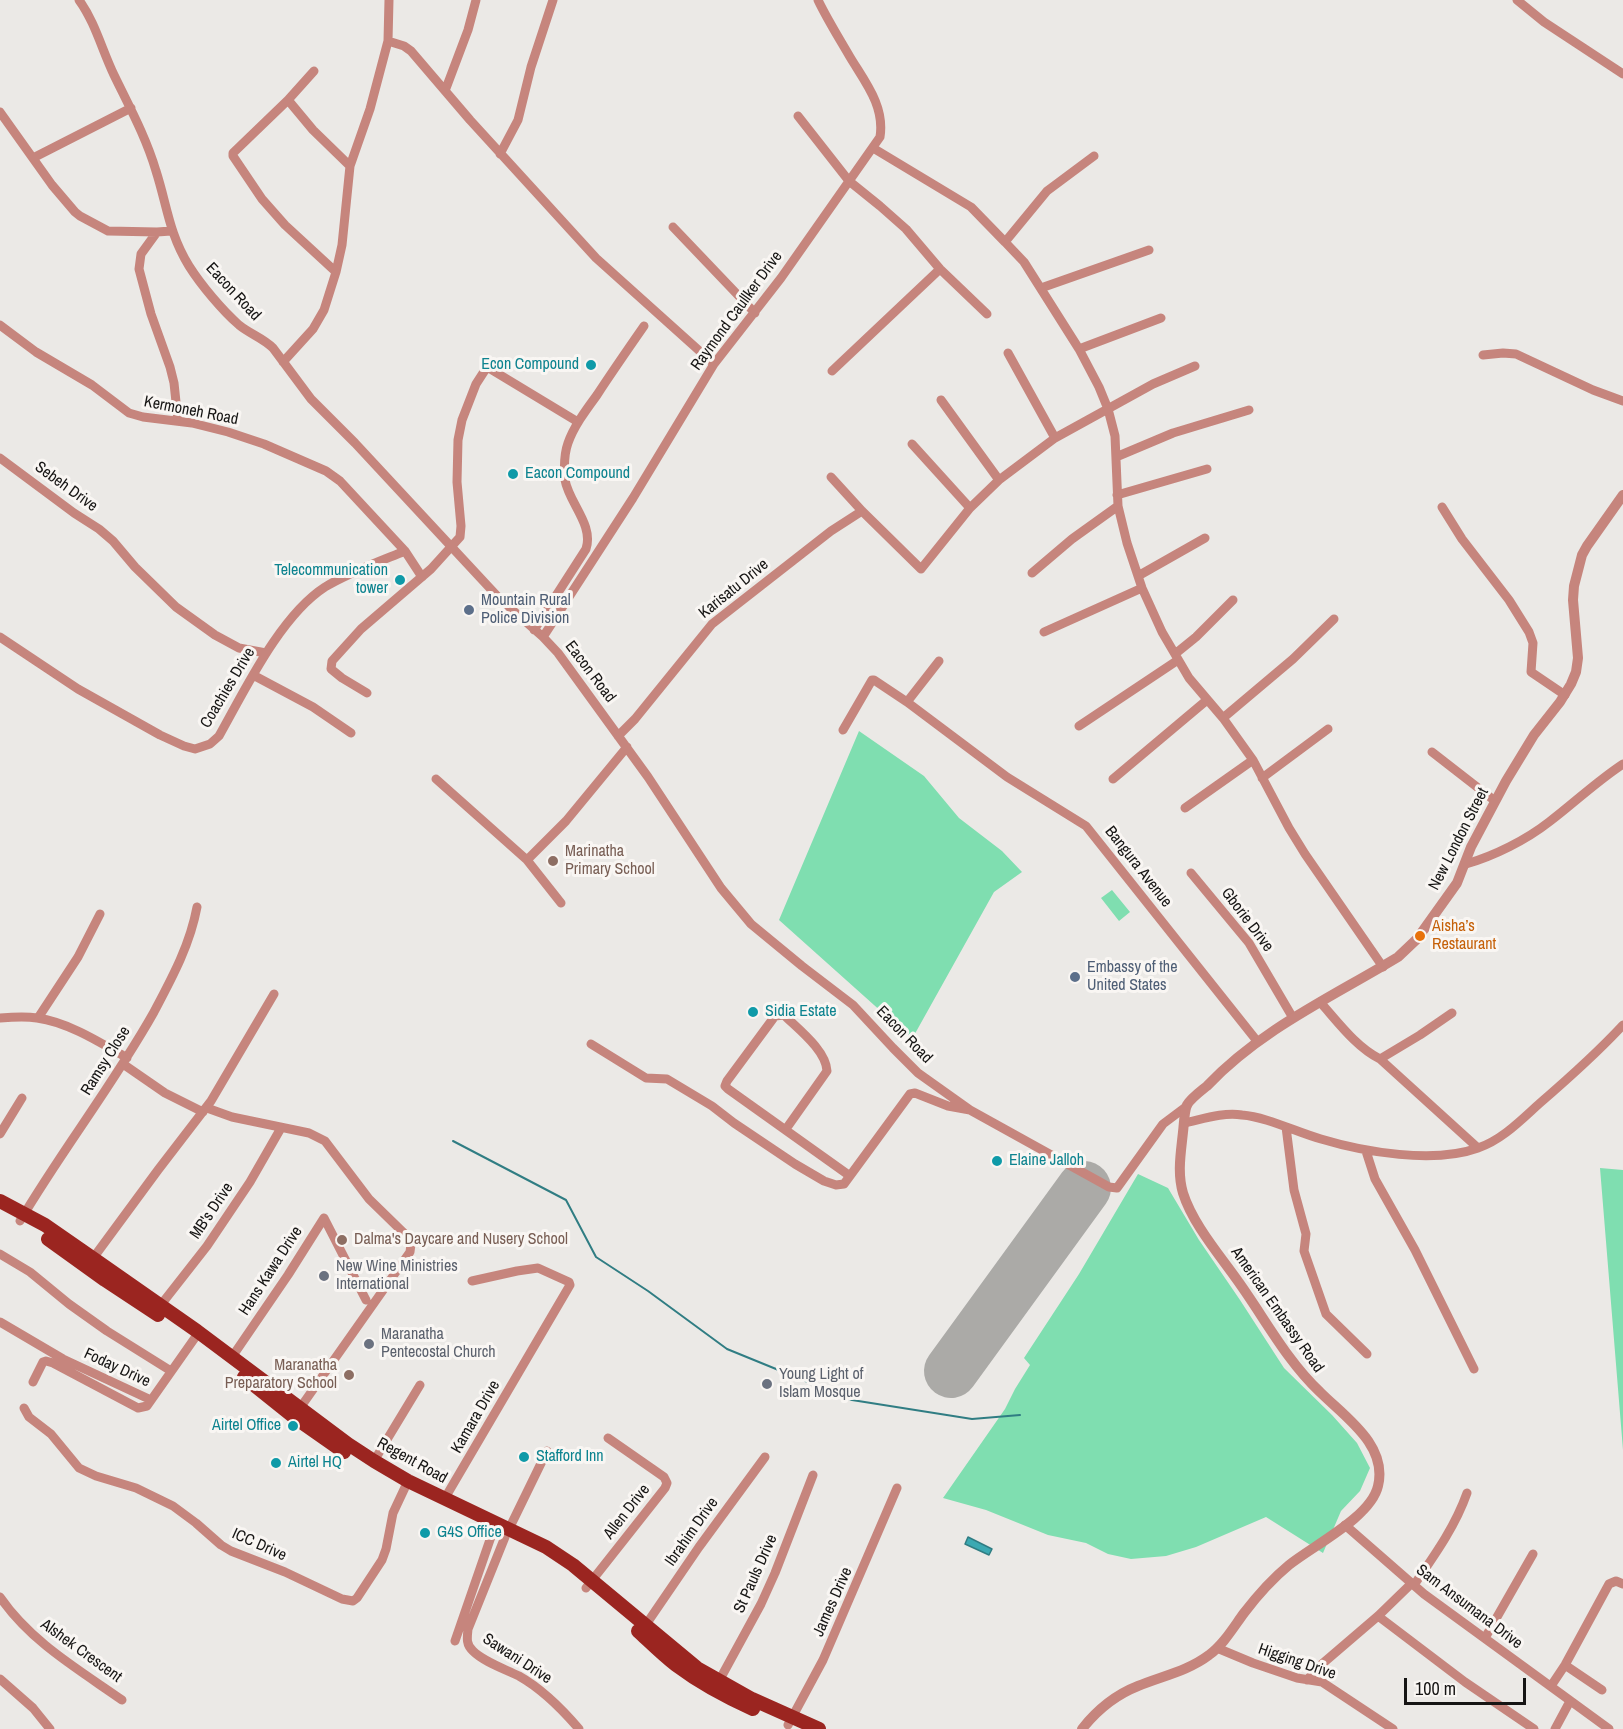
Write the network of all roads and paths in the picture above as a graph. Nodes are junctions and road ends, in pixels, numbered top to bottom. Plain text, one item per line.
1 (79, 0) edge
2 (388, 0) edge
3 (476, 0) edge
4 (553, 0) edge
5 (818, 0) edge
6 (1517, 0) edge
7 (388, 41) junction
8 (314, 71) dead end
9 (1623, 74) edge
10 (445, 91) junction
11 (288, 100) junction
12 (131, 108) junction
13 (0, 112) edge
14 (798, 116) dead end
15 (873, 148) junction
16 (500, 154) junction
17 (1094, 156) dead end
18 (33, 158) junction
19 (350, 166) junction
20 (849, 181) junction
21 (673, 227) dead end
22 (171, 231) junction
23 (157, 232) junction
24 (1005, 242) junction
25 (1149, 250) dead end
26 (940, 269) junction
27 (336, 272) junction
28 (1041, 288) junction
29 (755, 313) junction
30 (987, 314) dead end
31 (1161, 318) dead end
32 (0, 325) edge
33 (644, 326) dead end
34 (1079, 349) junction
35 (1008, 353) dead end
36 (1484, 355) dead end
37 (283, 362) junction
38 (714, 364) junction
39 (1195, 366) dead end
40 (832, 371) dead end
41 (940, 400) dead end
42 (1623, 400) edge
43 (1108, 409) junction
44 (1250, 410) dead end
45 (178, 421) junction
46 (578, 422) junction
47 (1055, 438) junction
48 (912, 444) dead end
49 (1116, 456) junction
50 (0, 458) edge
51 (1207, 469) dead end
52 (831, 477) dead end
53 (999, 480) junction
54 (1117, 495) junction
55 (1623, 495) edge
56 (1118, 506) junction
57 (1442, 507) dead end
58 (970, 508) junction
59 (862, 511) junction
60 (1205, 538) dead end
61 (451, 547) junction
62 (405, 551) junction
63 (1032, 573) dead end
64 (1138, 576) junction
65 (422, 577) junction
66 (1142, 588) junction
67 (1233, 600) dead end
68 (1334, 619) dead end
69 (534, 630) junction
70 (1044, 632) dead end
71 (0, 637) edge
72 (543, 637) junction
73 (266, 653) junction
74 (1176, 657) junction
75 (939, 661) dead end
76 (253, 675) junction
77 (367, 693) dead end
78 (1565, 695) junction
79 (1208, 700) junction
80 (908, 702) junction
81 (1223, 718) junction
82 (1079, 726) dead end
83 (1328, 729) dead end
84 (843, 730) dead end
85 (351, 733) dead end
86 (618, 736) junction
87 (627, 747) junction
88 (1432, 752) dead end
89 (1252, 760) junction
90 (1623, 764) edge
91 (1262, 778) junction
92 (435, 779) dead end
93 (1113, 779) dead end
94 (1495, 801) junction
95 (1185, 808) dead end
96 (527, 860) junction
97 (1466, 864) junction
98 (1191, 873) dead end
99 (561, 903) dead end
100 (197, 907) dead end
101 (100, 914) dead end
102 (1383, 967) junction
103 (274, 994) dead end
104 (1320, 1002) junction
105 (1452, 1013) dead end
106 (0, 1018) edge
107 (38, 1018) junction
108 (1293, 1018) junction
109 (1623, 1025) edge
110 (1257, 1041) junction
111 (591, 1044) dead end
112 (1380, 1059) junction
113 (125, 1061) junction
114 (21, 1098) dead end
115 (1187, 1106) junction
116 (205, 1110) junction
117 (970, 1110) junction
118 (1184, 1123) junction
119 (1286, 1127) junction
120 (281, 1128) junction
121 (786, 1129) junction
122 (0, 1134) edge
123 (1478, 1148) junction
124 (1366, 1151) junction
125 (850, 1176) junction
126 (0, 1201) edge
127 (0, 1211) edge
128 (23, 1217) junction
129 (0, 1254) edge
130 (90, 1263) junction
131 (472, 1281) dead end
132 (366, 1300) dead end
133 (160, 1306) junction
134 (0, 1322) edge
135 (196, 1336) junction
136 (1367, 1354) dead end
137 (232, 1357) junction
138 (1474, 1369) dead end
139 (171, 1371) junction
140 (33, 1382) dead end
141 (420, 1385) dead end
142 (151, 1400) junction
143 (24, 1408) dead end
144 (300, 1408) junction
145 (608, 1438) dead end
146 (337, 1442) junction
147 (547, 1451) dead end
148 (765, 1457) dead end
149 (374, 1461) junction
150 (813, 1475) dead end
151 (406, 1485) junction
152 (897, 1488) dead end
153 (1467, 1493) dead end
154 (445, 1498) junction
155 (1345, 1525) junction
156 (503, 1532) junction
157 (1533, 1554) dead end
158 (589, 1584) junction
159 (1413, 1584) junction
160 (1623, 1584) edge
161 (0, 1597) edge
162 (1378, 1616) junction
163 (645, 1626) junction
164 (1485, 1638) junction
165 (454, 1641) dead end
166 (1217, 1648) junction
167 (1564, 1665) junction
168 (0, 1680) edge
169 (1307, 1680) junction
170 (719, 1681) junction
171 (1551, 1686) junction
172 (1602, 1690) dead end
173 (122, 1700) dead end
174 (1569, 1701) junction
175 (795, 1725) edge
176 (50, 1729) edge
177 (579, 1729) edge
178 (819, 1729) edge
179 (1082, 1729) edge
180 (1393, 1729) edge
181 (1534, 1729) edge
182 (1555, 1729) edge
183 (1609, 1729) edge

1 - 12 street, Eacon Road
2 - 7 street
3 - 10 street
4 - 16 street
5 - 15 street, Raymond Caullker Drive
6 - 9 street
7 - 10 street
7 - 19 street
8 - 11 street
10 - 16 street
11 - 19 street
11 - 27 street
12 - 18 street
12 - 22 street, Eacon Road
13 - 18 street
14 - 20 street
15 - 20 street, Raymond Caullker Drive
15 - 24 street
16 - 38 street
17 - 24 street
18 - 23 street
19 - 27 street
20 - 26 street
20 - 29 street, Raymond Caullker Drive
21 - 29 street
22 - 23 street
22 - 37 street, Eacon Road
23 - 45 street
24 - 28 street
25 - 28 street
26 - 30 street
26 - 40 street
27 - 37 street
28 - 34 street
29 - 38 street, Raymond Caullker Drive
31 - 34 street
32 - 45 street, Kermoneh Road
33 - 46 street
34 - 43 street
35 - 47 street
36 - 42 street
37 - 61 street, Eacon Road
38 - 72 street, Raymond Caullker Drive
39 - 43 street
41 - 53 street
43 - 47 street
43 - 49 street
44 - 49 street
45 - 62 street, Kermoneh Road
46 - 61 street
46 - 69 street
47 - 53 street
48 - 58 street
49 - 54 street
50 - 73 street, Sebeh Drive
51 - 54 street
52 - 59 street
53 - 58 street
54 - 56 street
55 - 78 street, New London Street
56 - 63 street
56 - 64 street
57 - 78 street
58 - 59 street
59 - 86 street, Karisatu Drive
60 - 64 street
61 - 65 street
61 - 69 street, Eacon Road
62 - 65 street, Kermoneh Road
62 - 73 street, Coachies Drive
64 - 66 street
65 - 77 street
66 - 70 street
66 - 74 street
67 - 74 street
68 - 81 street
69 - 72 street, Eacon Road
71 - 76 street, Coachies Drive
72 - 86 street, Eacon Road
73 - 76 street, Coachies Drive
74 - 79 street
74 - 82 street
75 - 80 street
76 - 85 street
78 - 94 street, New London Street
79 - 81 street
79 - 93 street
80 - 84 street, Bangura Avenue
80 - 110 street, Bangura Avenue
81 - 89 street
83 - 91 street
86 - 87 street, Eacon Road
87 - 96 street
87 - 117 street, Eacon Road
88 - 94 street
89 - 91 street
89 - 95 street
90 - 97 street
91 - 102 street
92 - 96 street
94 - 97 street, New London Street
96 - 99 street
97 - 102 street, New London Street
98 - 108 street, Gborie Drive
100 - 113 street, Ramsy Close
101 - 107 street
102 - 104 street, New London Street
103 - 116 street
104 - 108 street, New London Street
104 - 112 street
105 - 112 street
106 - 107 street
107 - 113 street
108 - 110 street, New London Street
109 - 123 street
110 - 115 street, New London Street
111 - 125 street
112 - 123 street
113 - 116 street
113 - 128 street, Ramsy Close
114 - 122 street
115 - 117 street, Eacon Road
115 - 118 street, American Embassy Road
116 - 120 street
116 - 130 street
117 - 125 street
118 - 119 street
118 - 155 street, American Embassy Road
119 - 124 street
119 - 136 street
120 - 133 street, MB's Drive
120 - 144 street
121 - 121 street
121 - 125 street
123 - 124 street
124 - 138 street
126 - 128 main road, Regent Road
127 - 128 main road, Regent Road
128 - 130 main road, Regent Road
129 - 139 street
130 - 133 main road, Regent Road
130 - 135 main road, Regent Road
131 - 154 street, Kamara Drive
132 - 137 street, Hans Kawa Drive
133 - 135 main road, Regent Road
134 - 142 street, Foday Drive
135 - 137 main road, Regent Road
135 - 139 street, Foday Drive
135 - 146 main road, Regent Road
137 - 144 main road, Regent Road
139 - 142 street, Foday Drive
140 - 142 street
141 - 149 street
143 - 151 street, ICC Drive
144 - 146 main road, Regent Road
145 - 158 street, Allen Drive
146 - 149 main road, Regent Road
146 - 151 main road, Regent Road
147 - 156 street
148 - 163 street, Ibrahim Drive
149 - 151 main road, Regent Road
150 - 170 street, St Pauls Drive
151 - 154 main road, Regent Road
151 - 156 main road, Regent Road
152 - 175 street, James Drive
153 - 159 street
154 - 156 main road, Regent Road
155 - 159 street, Sam Ansumana Drive
155 - 166 street, American Embassy Road
156 - 158 main road, Regent Road
156 - 165 street
156 - 177 street, Sawani Drive
157 - 164 street
158 - 163 main road, Regent Road
158 - 175 main road, Regent Road
159 - 162 street
159 - 164 street, Sam Ansumana Drive
160 - 167 street
161 - 173 street, Alshek Crescent
162 - 169 street
162 - 181 street
163 - 170 main road, Regent Road
164 - 171 street, Sam Ansumana Drive
166 - 169 street, Higging Drive
166 - 179 street, American Embassy Road
167 - 171 street
167 - 172 street
168 - 176 street
169 - 180 street, Higging Drive
170 - 175 main road, Regent Road
171 - 174 street, Sam Ansumana Drive
174 - 182 street
174 - 183 street, Sam Ansumana Drive
175 - 178 main road, Regent Road

